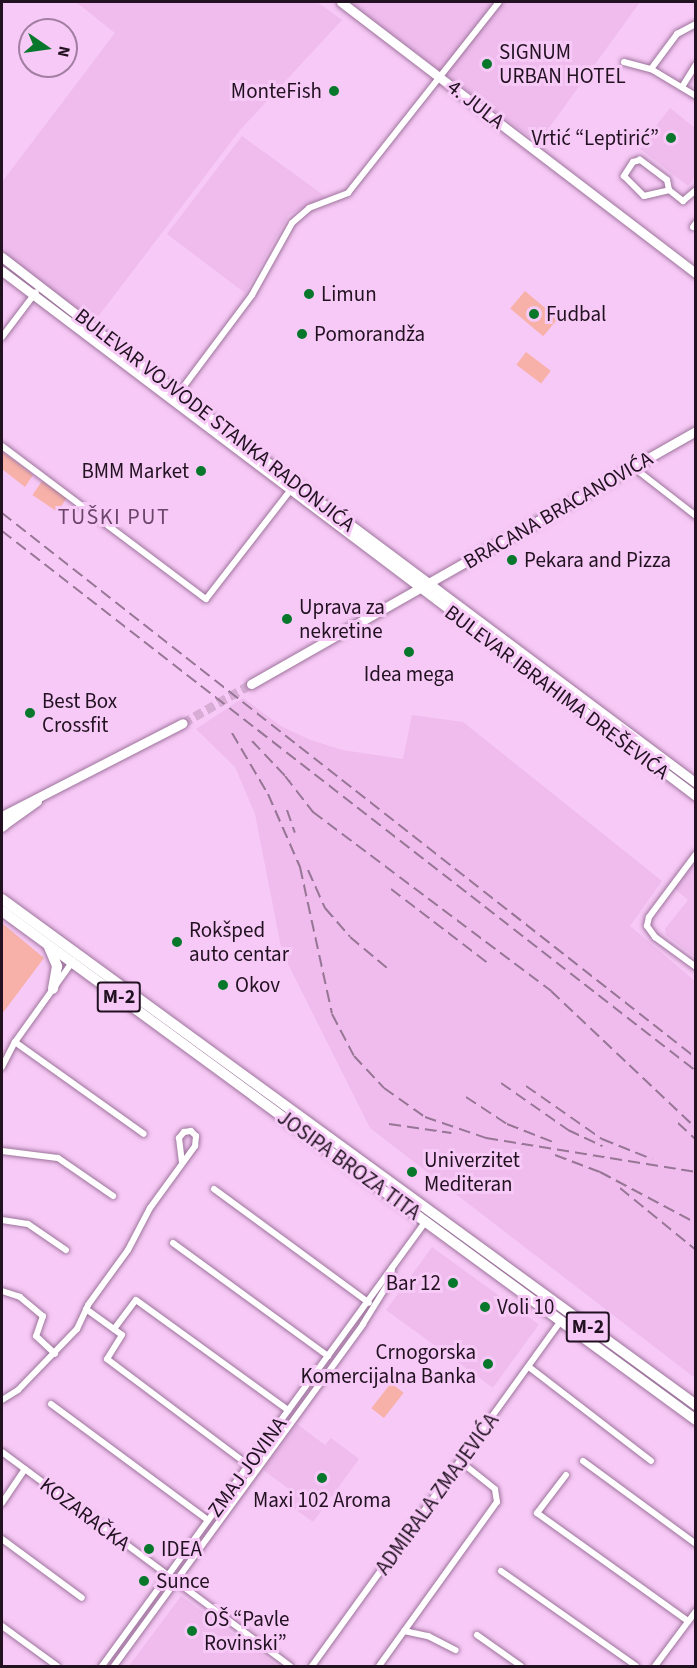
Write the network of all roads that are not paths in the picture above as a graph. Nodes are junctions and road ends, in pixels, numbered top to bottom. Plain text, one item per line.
1 (341, 2) edge
2 (499, 2) edge
3 (696, 24) edge
4 (624, 62) dead end
5 (696, 64) edge
6 (651, 69) junction
7 (439, 76) junction
8 (682, 87) junction
9 (696, 96) edge
10 (669, 190) junction
11 (696, 190) edge
12 (2, 257) edge
13 (2, 271) edge
14 (696, 273) edge
15 (40, 287) junction
16 (34, 296) junction
17 (2, 337) edge
18 (178, 394) junction
19 (696, 431) edge
20 (2, 446) edge
21 (633, 467) junction
22 (293, 487) junction
23 (696, 516) edge
24 (424, 586) junction
25 (251, 684) tunnel mouth
26 (183, 723) tunnel mouth
27 (696, 783) edge
28 (696, 795) edge
29 (2, 824) edge
30 (696, 854) edge
31 (2, 893) edge
32 (2, 900) edge
33 (6, 909) edge
34 (47, 944) junction
35 (75, 959) junction
36 (696, 967) edge
37 (53, 989) junction
38 (15, 1042) junction
39 (2, 1067) edge
40 (144, 1134) dead end
41 (2, 1151) edge
42 (182, 1162) junction
43 (214, 1189) dead end
44 (113, 1196) dead end
45 (429, 1217) junction
46 (2, 1220) edge
47 (173, 1243) dead end
48 (66, 1250) dead end
49 (392, 1267) junction
50 (2, 1291) edge
51 (368, 1301) junction
52 (375, 1306) junction
53 (86, 1309) junction
54 (561, 1321) junction
55 (114, 1329) junction
56 (55, 1354) junction
57 (328, 1356) junction
58 (529, 1367) junction
59 (2, 1400) edge
60 (51, 1404) dead end
61 (696, 1405) edge
62 (288, 1410) junction
63 (696, 1420) edge
64 (2, 1452) edge
65 (583, 1461) dead end
66 (651, 1461) dead end
67 (461, 1462) junction
68 (248, 1465) junction
69 (25, 1469) junction
70 (566, 1475) dead end
71 (2, 1503) edge
72 (208, 1520) junction
73 (2, 1539) edge
74 (696, 1544) edge
75 (501, 1571) dead end
76 (168, 1576) junction
77 (176, 1582) junction
78 (82, 1598) dead end
79 (696, 1611) edge
80 (688, 1621) junction
81 (2, 1626) edge
82 (404, 1632) junction
83 (477, 1635) dead end
84 (456, 1650) dead end
85 (57, 1666) edge
86 (102, 1666) edge
87 (114, 1666) edge
88 (290, 1666) edge
89 (312, 1666) edge
90 (379, 1666) edge
91 (521, 1666) edge
92 (636, 1666) edge
93 (654, 1666) edge

1 - 7 street, 4. JULA
2 - 7 street
3 - 6 street
4 - 6 street
5 - 8 street
6 - 8 street
7 - 14 street, 4. JULA
7 - 18 street
8 - 9 street
10 - 10 street
10 - 11 street
12 - 15 street, BULEVAR VOJVODE STANKA RADONJIĆA
13 - 16 street, BULEVAR VOJVODE STANKA RADONJIĆA
15 - 16 street
15 - 18 street, BULEVAR VOJVODE STANKA RADONJIĆA
16 - 17 street
16 - 22 street, BULEVAR VOJVODE STANKA RADONJIĆA
18 - 22 street, BULEVAR VOJVODE STANKA RADONJIĆA
19 - 21 street, BRACANA BRACANOVIĆA
20 - 22 street
21 - 23 street
21 - 24 street, BRACANA BRACANOVIĆA
22 - 24 street, BULEVAR VOJVODE STANKA RADONJIĆA
24 - 25 street, BRACANA BRACANOVIĆA
24 - 27 street, BULEVAR IBRAHIMA DREŠEVIĆA
24 - 28 street, BULEVAR IBRAHIMA DREŠEVIĆA
26 - 29 street
30 - 36 street
31 - 33 main road
32 - 33 main road, JOSIPA BROZA TITA / M-2
33 - 34 main road, JOSIPA BROZA TITA / M-2
33 - 35 main road, JOSIPA BROZA TITA / M-2
34 - 35 main road, JOSIPA BROZA TITA / M-2
34 - 37 main road
35 - 37 street
35 - 45 main road, JOSIPA BROZA TITA / M-2
37 - 38 street
38 - 39 street
38 - 40 street
41 - 44 street
42 - 42 street
42 - 53 street
43 - 51 street
45 - 49 street, ZMAJ JOVINA
45 - 54 main road, JOSIPA BROZA TITA / M-2
45 - 61 main road, JOSIPA BROZA TITA / M-2
46 - 48 street
47 - 57 street
49 - 51 street, ZMAJ JOVINA
49 - 52 street, ZMAJ JOVINA
50 - 56 street
51 - 52 street
51 - 57 street, ZMAJ JOVINA
52 - 77 street, ZMAJ JOVINA
53 - 55 street
53 - 56 street
54 - 58 street, ADMIRALA ZMAJEVIĆA
54 - 63 main road, JOSIPA BROZA TITA / M-2
55 - 62 street
55 - 68 street
56 - 59 street
57 - 62 street, ZMAJ JOVINA
58 - 66 street
58 - 67 street, ADMIRALA ZMAJEVIĆA
60 - 72 street
62 - 68 street, ZMAJ JOVINA
64 - 69 street, KOZARAČKA
65 - 74 street
67 - 82 street
67 - 89 street, ADMIRALA ZMAJEVIĆA
68 - 72 street, ZMAJ JOVINA
69 - 71 street
69 - 76 street, KOZARAČKA
70 - 80 street
72 - 76 street, ZMAJ JOVINA
73 - 78 street
75 - 92 street
76 - 77 street, KOZARAČKA
76 - 86 street, ZMAJ JOVINA
77 - 87 street, ZMAJ JOVINA
77 - 88 street, KOZARAČKA
79 - 80 street
80 - 93 street
81 - 85 street
82 - 84 street
82 - 90 street
83 - 91 street

